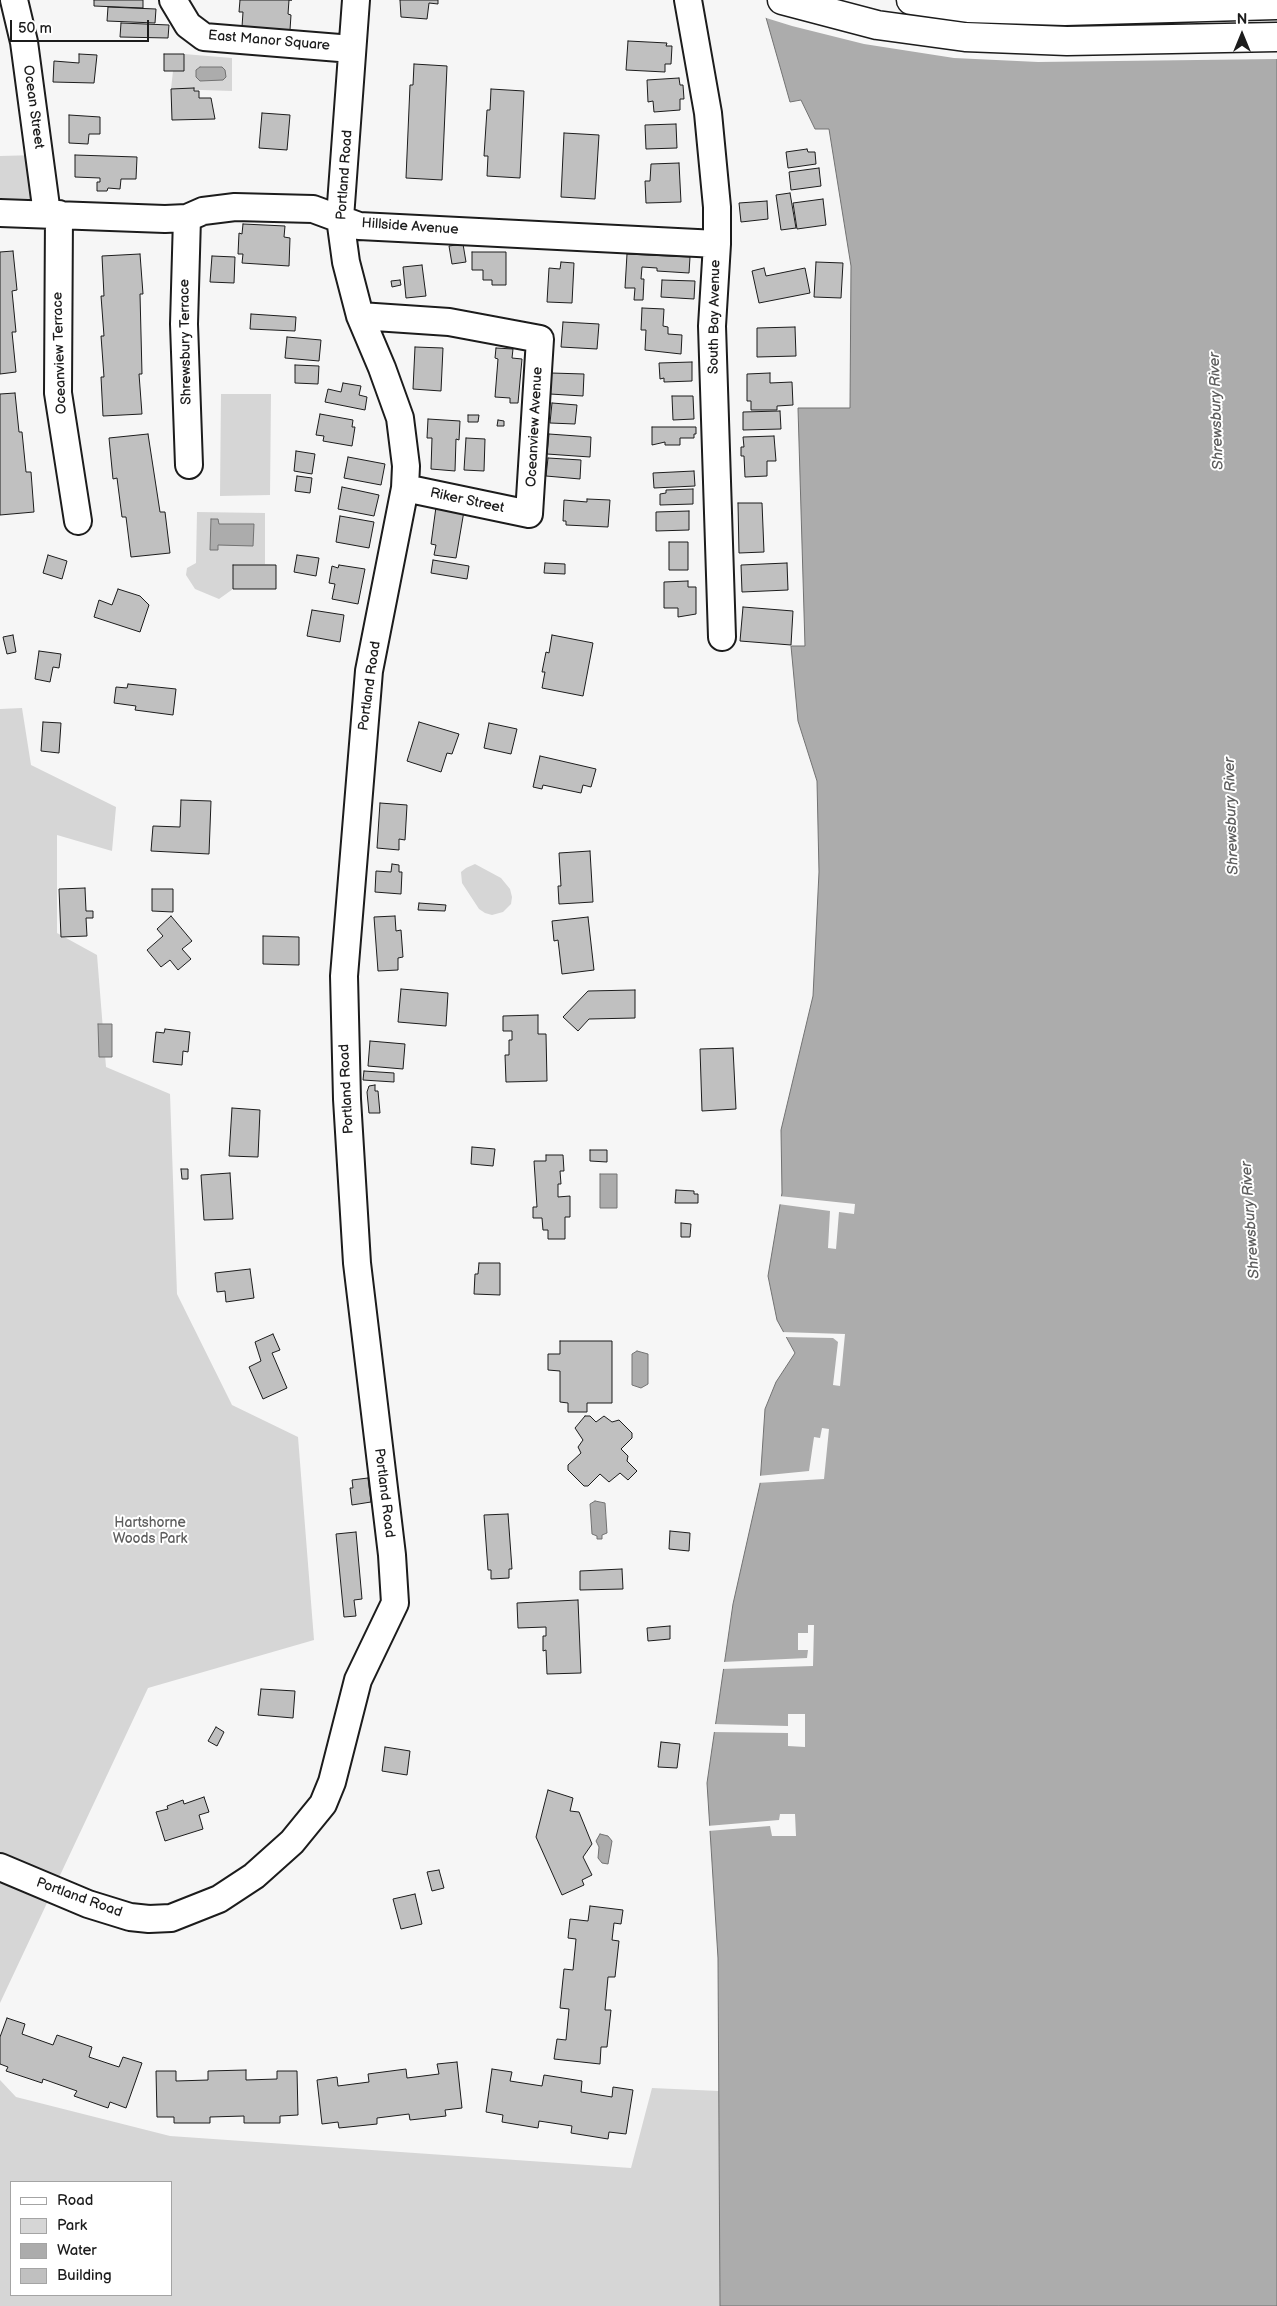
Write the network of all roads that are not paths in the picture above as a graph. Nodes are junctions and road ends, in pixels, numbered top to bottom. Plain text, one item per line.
1 (14, 0) edge
2 (174, 0) edge
3 (356, 0) edge
4 (688, 0) edge
5 (782, 0) edge
6 (911, 0) edge
7 (1277, 5) edge
8 (1277, 37) edge
9 (352, 49) junction
10 (0, 213) edge
11 (53, 214) junction
12 (187, 218) junction
13 (340, 218) junction
14 (717, 244) junction
15 (360, 316) junction
16 (189, 465) dead end
17 (405, 488) junction
18 (529, 514) joint
19 (78, 521) dead end
20 (722, 637) dead end
21 (0, 1867) edge

1 - 11 street, Ocean Street
2 - 9 street, East Manor Square
3 - 9 street, Portland Road
4 - 14 street, South Bay Avenue
5 - 8 highway
6 - 7 highway
9 - 13 street, Portland Road
10 - 11 street, Hillside Avenue
11 - 12 street, Hillside Avenue
11 - 19 street, Oceanview Terrace
12 - 13 street, Hillside Avenue
12 - 16 street, Shrewsbury Terrace
13 - 14 street, Hillside Avenue
13 - 15 street, Portland Road
14 - 20 street, South Bay Avenue
15 - 17 street, Portland Road
15 - 18 street, Oceanview Avenue
17 - 18 street, Riker Street
17 - 21 street, Portland Road

